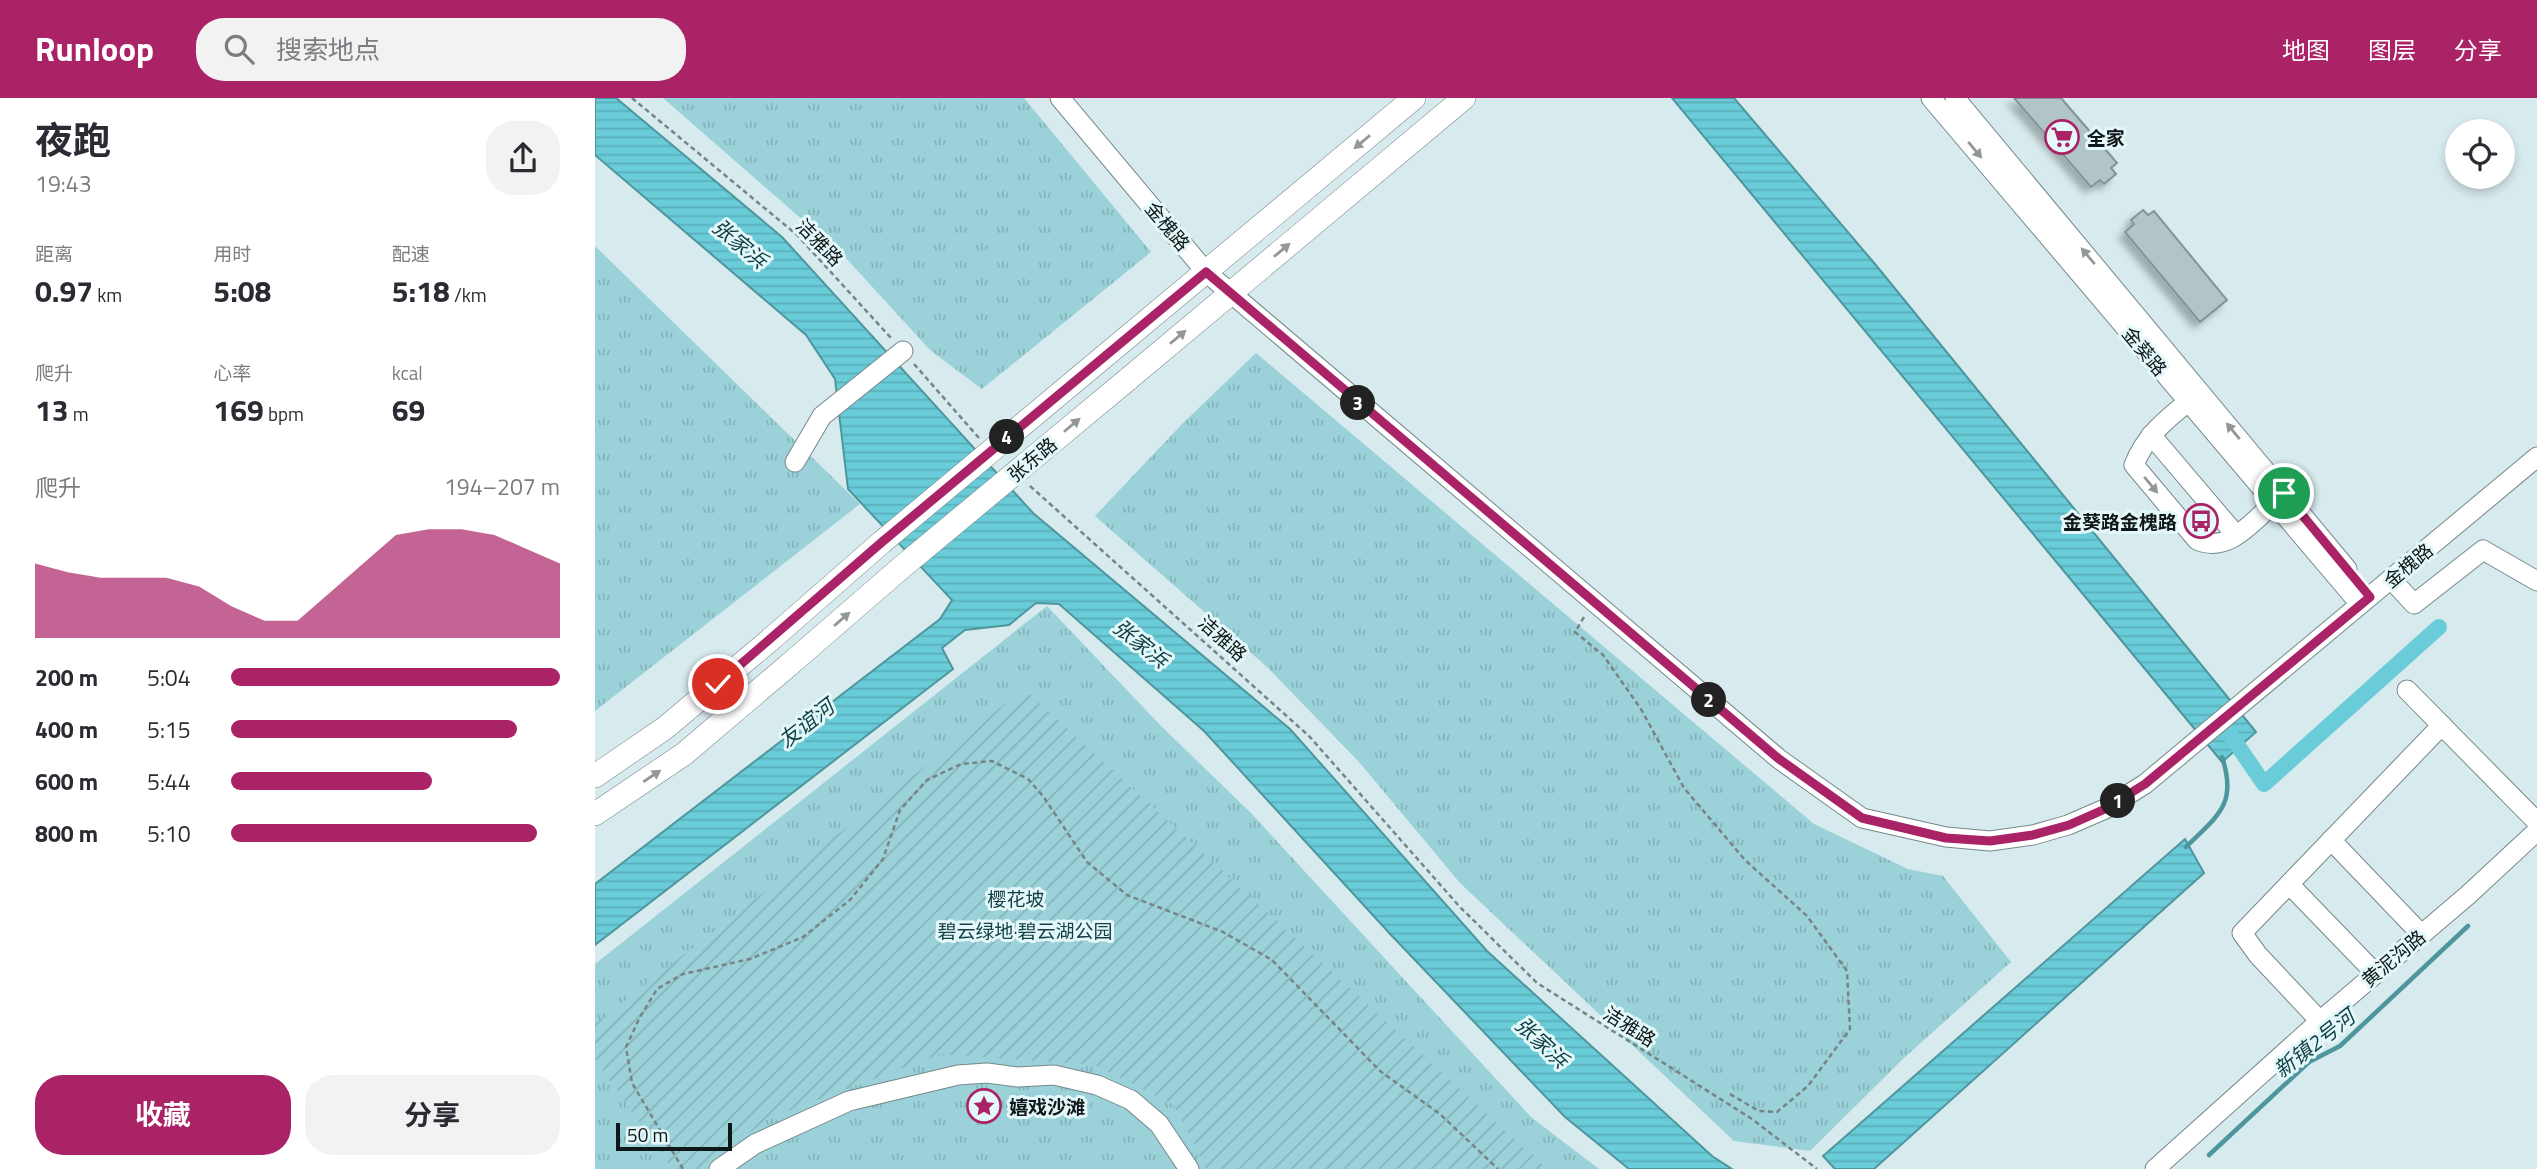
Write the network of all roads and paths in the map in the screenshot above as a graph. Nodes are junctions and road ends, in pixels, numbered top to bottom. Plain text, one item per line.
1 (632, 98) edge
2 (1060, 98) edge
3 (1414, 98) edge
4 (1464, 98) edge
5 (1931, 98) edge
6 (1955, 98) edge
7 (1206, 272) junction
8 (1230, 293) junction
9 (898, 355) junction
10 (2188, 402) junction
11 (2151, 435) junction
12 (983, 441) dead end
13 (2537, 457) edge
14 (795, 462) dead end
15 (1022, 479) dead end
16 (2273, 504) junction
17 (2236, 535) junction
18 (2391, 579) junction
19 (2537, 581) edge
20 (2365, 601) junction
21 (1594, 603) junction
22 (2407, 690) dead end
23 (2442, 725) junction
24 (595, 776) edge
25 (595, 814) edge
26 (2537, 822) edge
27 (2537, 831) edge
28 (2331, 841) junction
29 (2289, 884) junction
30 (2421, 934) junction
31 (2375, 973) junction
32 (2320, 1021) junction
33 (1728, 1093) dead end
34 (684, 1169) edge
35 (719, 1169) edge
36 (1189, 1169) edge
37 (1498, 1169) edge
38 (1817, 1169) edge
39 (2155, 1169) edge

1 - 9 path, 洁雅路
2 - 7 street, 金槐路
3 -> 7 main road, 张东路
8 -> 4 main road, 张东路
5 -> 10 street, 金葵路
20 -> 6 street, 金葵路
7 - 8 street, 金槐路
7 - 24 main road, 张东路, bridge
8 - 21 street, 金槐路
25 -> 8 main road, 张东路, bridge
9 - 12 path, 洁雅路
9 - 14 street
10 - 11 street
10 - 16 street, 金葵路
11 - 17 street
11 -> 17 street
13 - 18 street, 金槐路
15 - 38 path, 洁雅路
16 - 17 street
16 - 20 street, 金葵路
18 - 19 street
18 - 20 street, 金槐路
20 - 21 street, 金槐路
21 - 33 path
22 - 23 street
23 - 26 street
23 - 28 street
27 - 30 street, 黄泥沟路
28 - 29 street
28 - 30 street
29 - 31 street
29 - 32 street
30 - 31 street, 黄泥沟路
31 - 32 street, 黄泥沟路
32 - 39 street, 黄泥沟路
34 - 37 path
35 - 36 street

